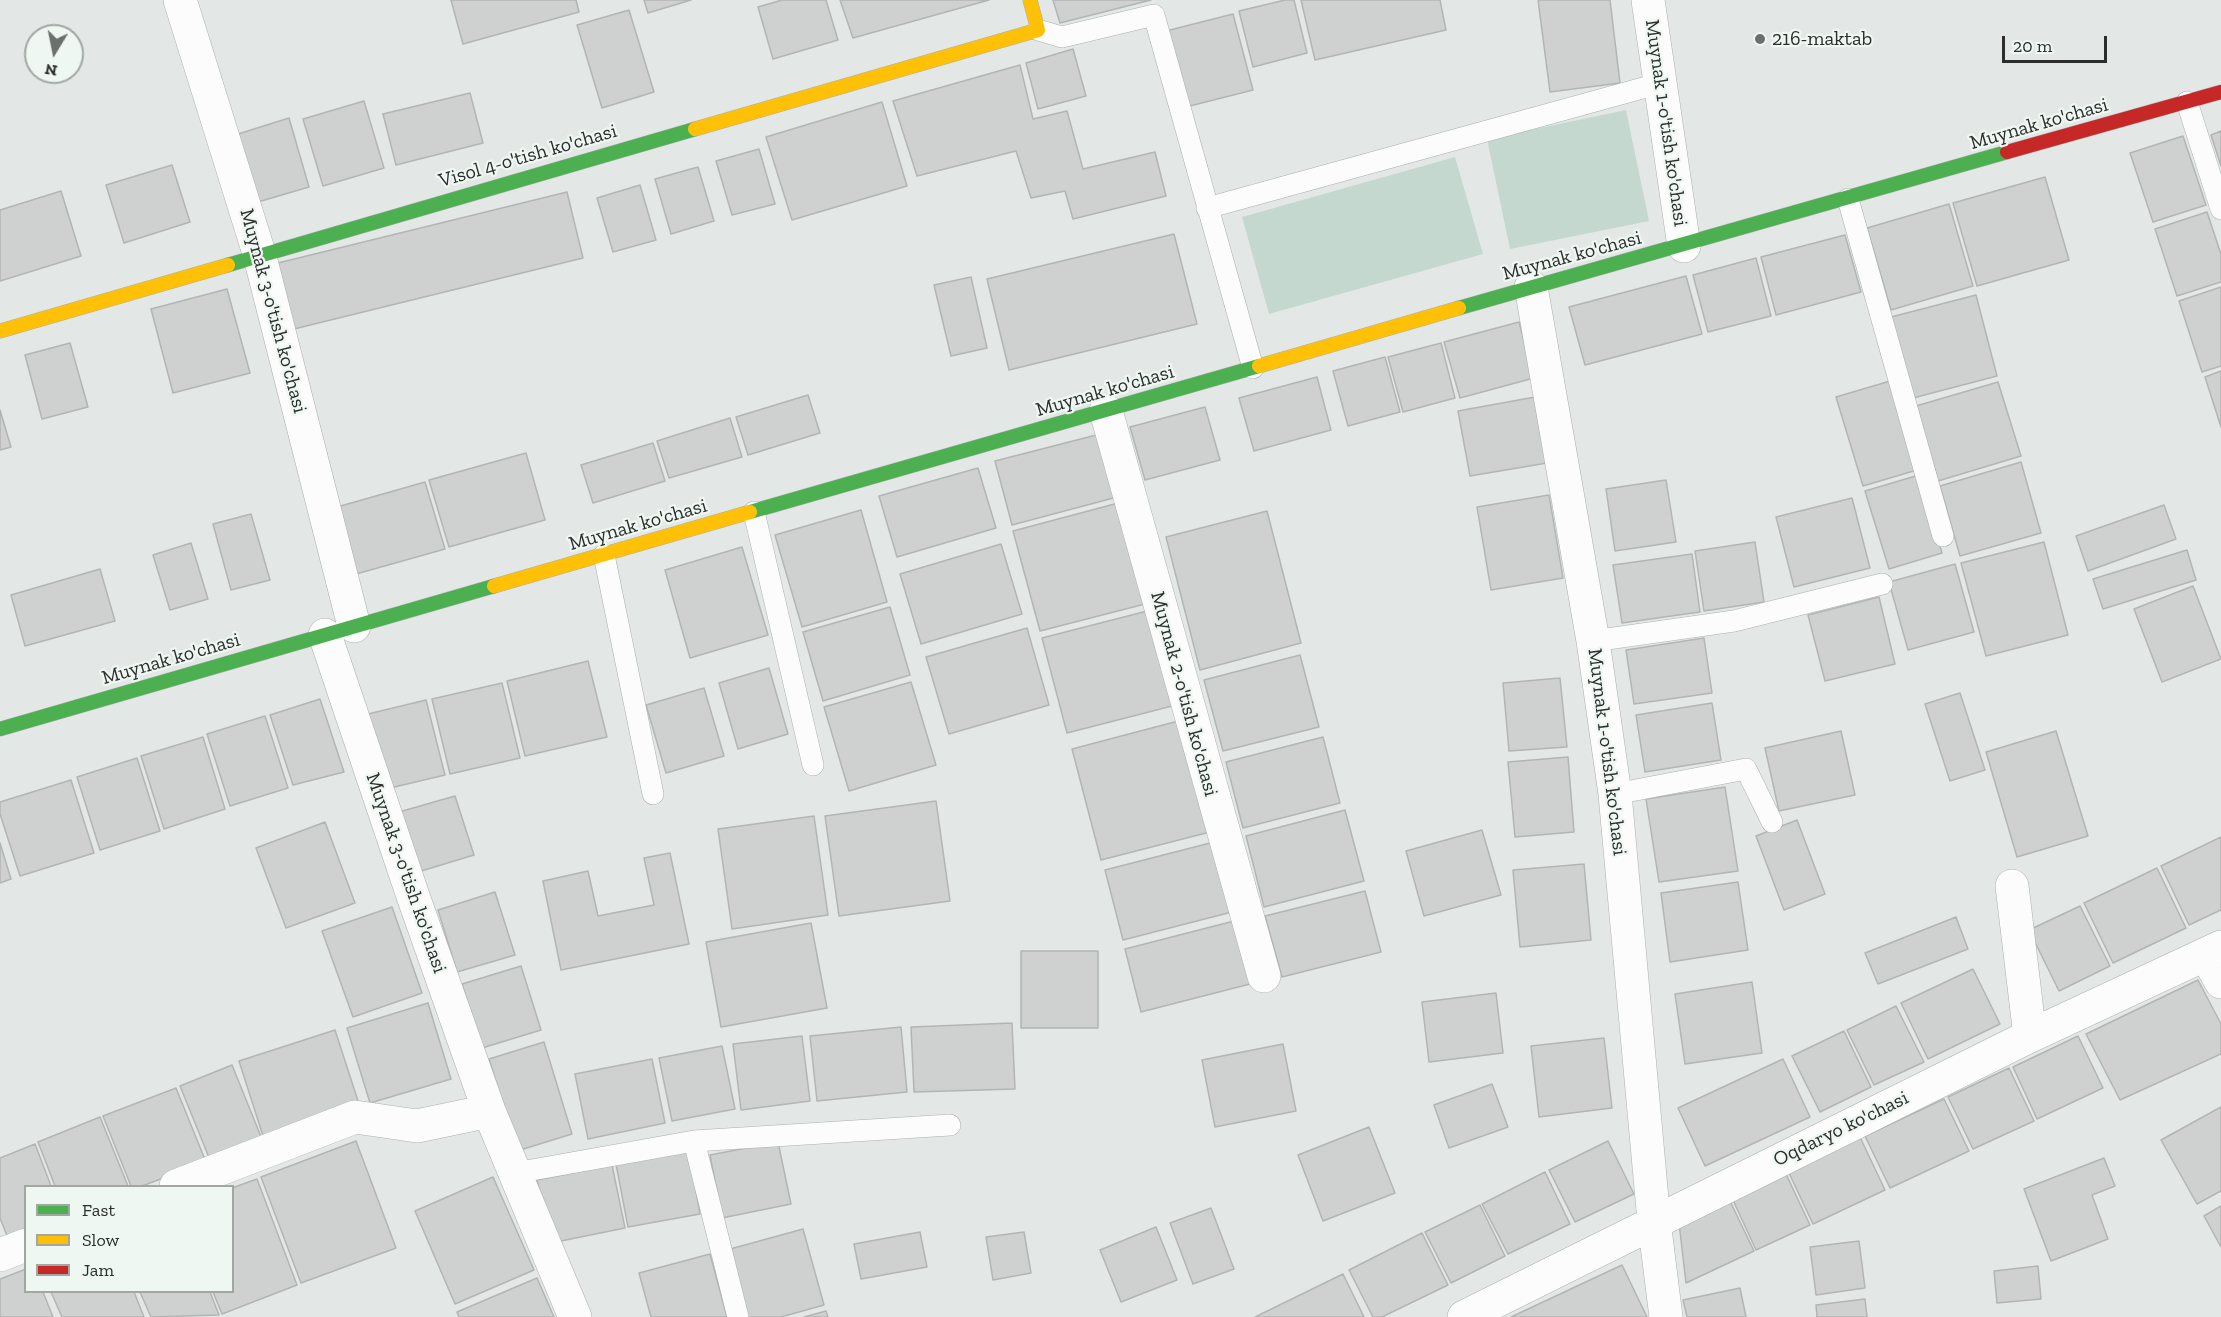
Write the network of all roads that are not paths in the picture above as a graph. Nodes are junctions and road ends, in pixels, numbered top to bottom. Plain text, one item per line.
1 (180, 0) edge
2 (1030, 0) edge
3 (1648, 0) edge
4 (1038, 30) junction
5 (1661, 83) junction
6 (2221, 92) edge
7 (2187, 102) junction
8 (1848, 199) junction
9 (1207, 208) junction
10 (2221, 209) edge
11 (1684, 246) junction
12 (260, 254) junction
13 (1531, 287) junction
14 (0, 331) edge
15 (1253, 368) junction
16 (1106, 411) junction
17 (754, 512) junction
18 (1943, 536) dead end
19 (604, 555) junction
20 (1882, 584) dead end
21 (339, 630) junction
22 (1593, 641) junction
23 (0, 729) edge
24 (813, 765) dead end
25 (653, 794) dead end
26 (1615, 794) junction
27 (1772, 822) dead end
28 (2012, 886) dead end
29 (2216, 962) edge
30 (1264, 976) dead end
31 (2030, 1036) junction
32 (489, 1111) junction
33 (950, 1125) dead end
34 (694, 1141) junction
35 (515, 1173) junction
36 (179, 1185) edge
37 (1654, 1221) junction
38 (24, 1246) edge
39 (0, 1255) edge
40 (575, 1317) edge
41 (738, 1317) edge
42 (1464, 1317) edge
43 (1666, 1317) edge

1 - 12 street, Muynak 3-o'tish ko'chasi
2 - 4 street
3 - 5 street, Muynak 1-o'tish ko'chasi
4 - 9 lane
4 - 12 street, Visol 4-o'tish ko'chasi
5 - 9 lane
5 - 11 street, Muynak 1-o'tish ko'chasi
6 - 7 street, Muynak ko'chasi
7 - 8 street, Muynak ko'chasi
7 - 10 lane
8 - 11 street, Muynak ko'chasi
8 - 18 lane
9 - 15 lane
11 - 13 street, Muynak ko'chasi
12 - 14 street, Visol 4-o'tish ko'chasi
12 - 21 street, Muynak 3-o'tish ko'chasi
13 - 15 street, Muynak ko'chasi
13 - 22 street, Muynak 1-o'tish ko'chasi
15 - 16 street, Muynak ko'chasi
16 - 17 street, Muynak ko'chasi
16 - 30 street, Muynak 2-o'tish ko'chasi
17 - 19 street, Muynak ko'chasi
17 - 24 lane
19 - 21 street, Muynak ko'chasi
19 - 25 lane
20 - 22 lane
21 - 23 street, Muynak ko'chasi
21 - 32 street, Muynak 3-o'tish ko'chasi
22 - 26 street, Muynak 1-o'tish ko'chasi
26 - 27 lane
26 - 37 street, Muynak 1-o'tish ko'chasi
28 - 31 street
29 - 31 street, Oqdaryo ko'chasi
31 - 37 street, Oqdaryo ko'chasi
32 - 35 street, Muynak 3-o'tish ko'chasi
32 - 36 street
33 - 34 lane
34 - 35 lane
34 - 41 lane
35 - 40 street, Muynak 3-o'tish ko'chasi
37 - 42 street, Oqdaryo ko'chasi
37 - 43 street, Muynak 1-o'tish ko'chasi
38 - 39 street

